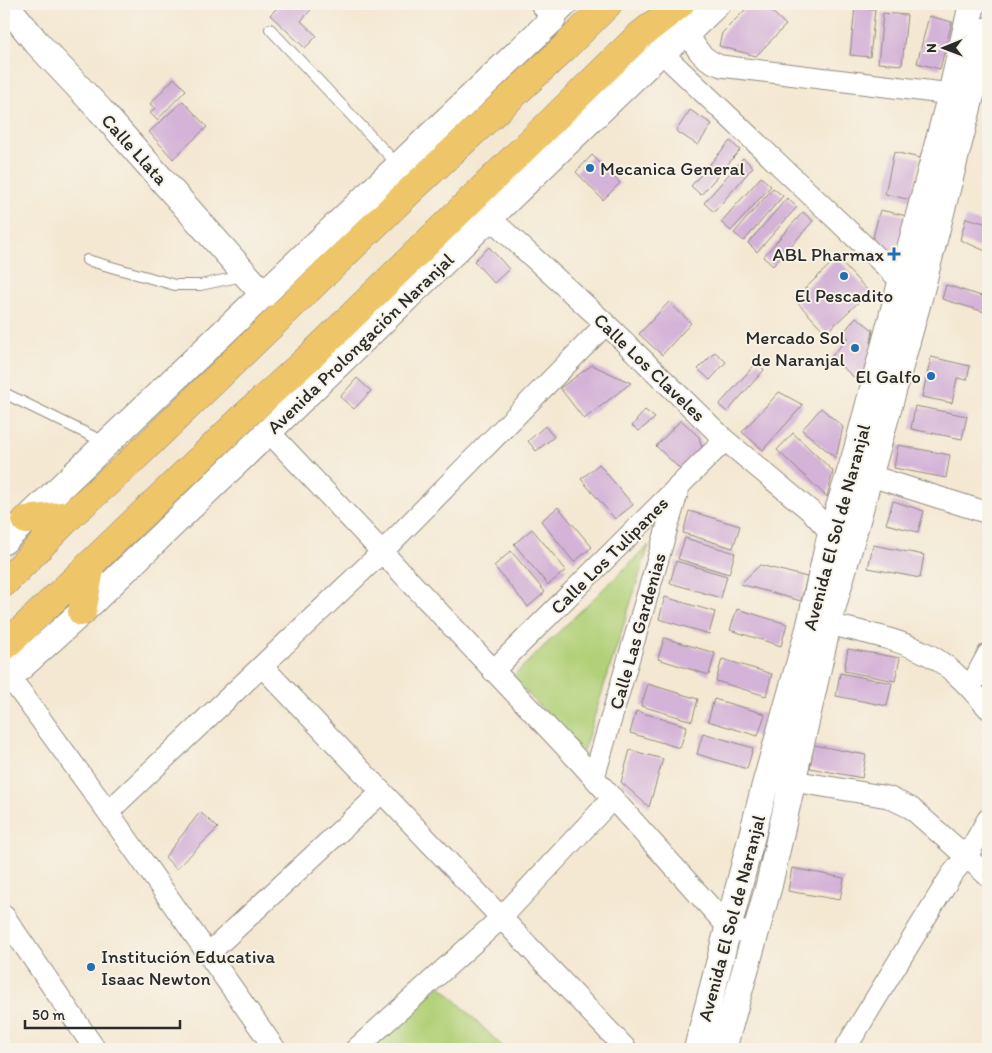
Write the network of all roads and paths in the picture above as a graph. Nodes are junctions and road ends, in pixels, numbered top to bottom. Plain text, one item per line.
1 (6, 4) edge
2 (608, 4) edge
3 (680, 4) edge
4 (717, 4) edge
5 (972, 4) edge
6 (554, 9) edge
7 (270, 29) dead end
8 (988, 30) edge
9 (688, 32) junction
10 (661, 52) junction
11 (951, 94) junction
12 (399, 166) junction
13 (480, 209) junction
14 (87, 260) dead end
15 (247, 275) junction
16 (900, 280) junction
17 (264, 294) junction
18 (606, 324) junction
19 (4, 393) edge
20 (269, 432) junction
21 (725, 440) junction
22 (106, 443) junction
23 (868, 475) junction
24 (679, 486) junction
25 (988, 513) edge
26 (70, 515) junction
27 (26, 520) junction
28 (831, 533) junction
29 (4, 541) edge
30 (381, 553) junction
31 (91, 564) junction
32 (4, 583) edge
33 (82, 612) junction
34 (828, 624) junction
35 (4, 647) edge
36 (988, 654) edge
37 (262, 666) junction
38 (493, 671) junction
39 (6, 679) edge
40 (970, 688) junction
41 (988, 708) edge
42 (594, 777) junction
43 (793, 781) junction
44 (382, 792) junction
45 (613, 798) junction
46 (108, 812) junction
47 (988, 819) edge
48 (967, 856) junction
49 (988, 876) edge
50 (4, 916) edge
51 (501, 918) junction
52 (729, 928) junction
53 (754, 936) junction
54 (208, 954) junction
55 (726, 1048) edge
56 (95, 1049) edge
57 (275, 1049) edge
58 (356, 1049) edge
59 (626, 1049) edge
60 (697, 1049) edge
61 (845, 1049) edge

1 - 15 street, Calle Llata
2 - 26 main road
3 - 13 main road, Avenida Prolongación Naranjal
4 - 9 street, Avenida Prolongación Naranjal
5 - 11 street, Avenida El Sol de Naranjal
6 - 12 street
7 - 12 lane
8 - 23 street, Avenida El Sol de Naranjal
9 - 10 street, Avenida Prolongación Naranjal
9 - 11 street
10 - 13 street, Avenida Prolongación Naranjal
10 - 16 street
11 - 16 street, Avenida El Sol de Naranjal
12 - 17 street
13 - 18 street, Calle Los Claveles
13 - 20 street, Avenida Prolongación Naranjal
13 - 31 main road, Avenida Prolongación Naranjal
14 - 15 lane
15 - 17 street, Calle Llata
16 - 28 street, Avenida El Sol de Naranjal
17 - 22 street
18 - 21 street, Calle Los Claveles
18 - 30 street
19 - 22 lane
20 - 30 street
20 - 33 street, Avenida Prolongación Naranjal
21 - 24 street, Calle Los Tulipanes
21 - 28 street, Calle Los Claveles
22 - 27 street
23 - 25 street
23 - 34 street, Avenida El Sol de Naranjal
24 - 38 street, Calle Los Tulipanes
24 - 42 street, Calle Las Gardenias
26 - 27 main road
26 - 32 main road
27 - 29 street
28 - 52 street, Avenida El Sol de Naranjal
30 - 37 street
30 - 38 street
31 - 33 main road
31 - 35 main road, Avenida Prolongación Naranjal
33 - 39 street, Avenida Prolongación Naranjal
34 - 40 street
34 - 43 street, Avenida El Sol de Naranjal
36 - 40 street
37 - 44 street
37 - 46 street
38 - 42 street
39 - 46 street
40 - 41 street
42 - 45 street
43 - 48 street
43 - 53 street, Avenida El Sol de Naranjal
44 - 51 street
44 - 54 street
45 - 51 street
45 - 52 street
46 - 54 street
47 - 48 street
48 - 49 street
48 - 61 street
50 - 56 street
51 - 58 street
51 - 59 street
52 - 53 street
52 - 60 street, Avenida El Sol de Naranjal
53 - 55 street, Avenida El Sol de Naranjal
54 - 57 street

